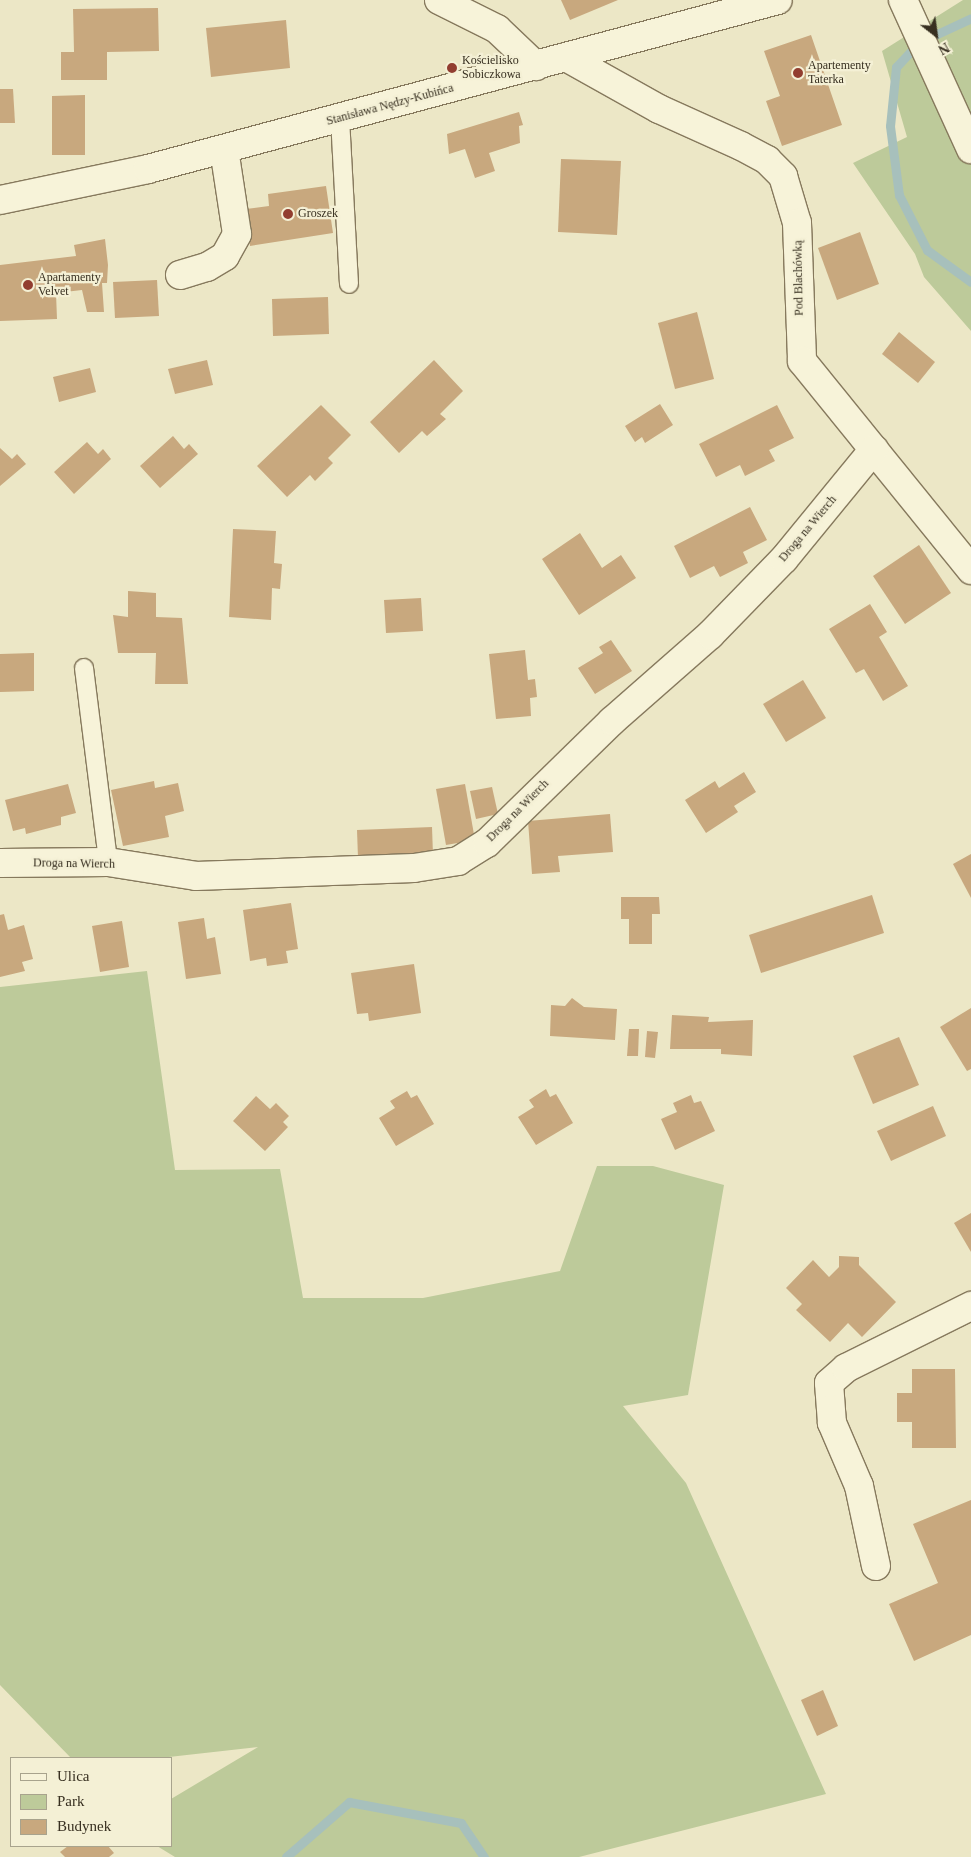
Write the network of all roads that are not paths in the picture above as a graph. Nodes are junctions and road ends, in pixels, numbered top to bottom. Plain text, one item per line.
1 (439, 0) edge
2 (778, 0) edge
3 (903, 0) edge
4 (566, 57) junction
5 (536, 66) junction
6 (340, 118) junction
7 (224, 149) junction
8 (971, 149) edge
9 (0, 200) edge
10 (180, 274) dead end
11 (349, 284) dead end
12 (874, 449) junction
13 (971, 570) edge
14 (84, 668) dead end
15 (0, 862) edge
16 (108, 862) junction
17 (971, 1306) edge
18 (876, 1566) dead end

1 - 5 street
2 - 4 street, Stanisława Nędzy-Kubińca
3 - 8 street
4 - 5 street, Stanisława Nędzy-Kubińca
4 - 12 street, Pod Blachówką
5 - 6 street, Stanisława Nędzy-Kubińca
6 - 7 street, Stanisława Nędzy-Kubińca
6 - 11 lane
7 - 9 street, Stanisława Nędzy-Kubińca
7 - 10 street
12 - 13 street, Pod Blachówką
12 - 16 street, Droga na Wierch
14 - 16 lane
15 - 16 street, Droga na Wierch
17 - 18 street

